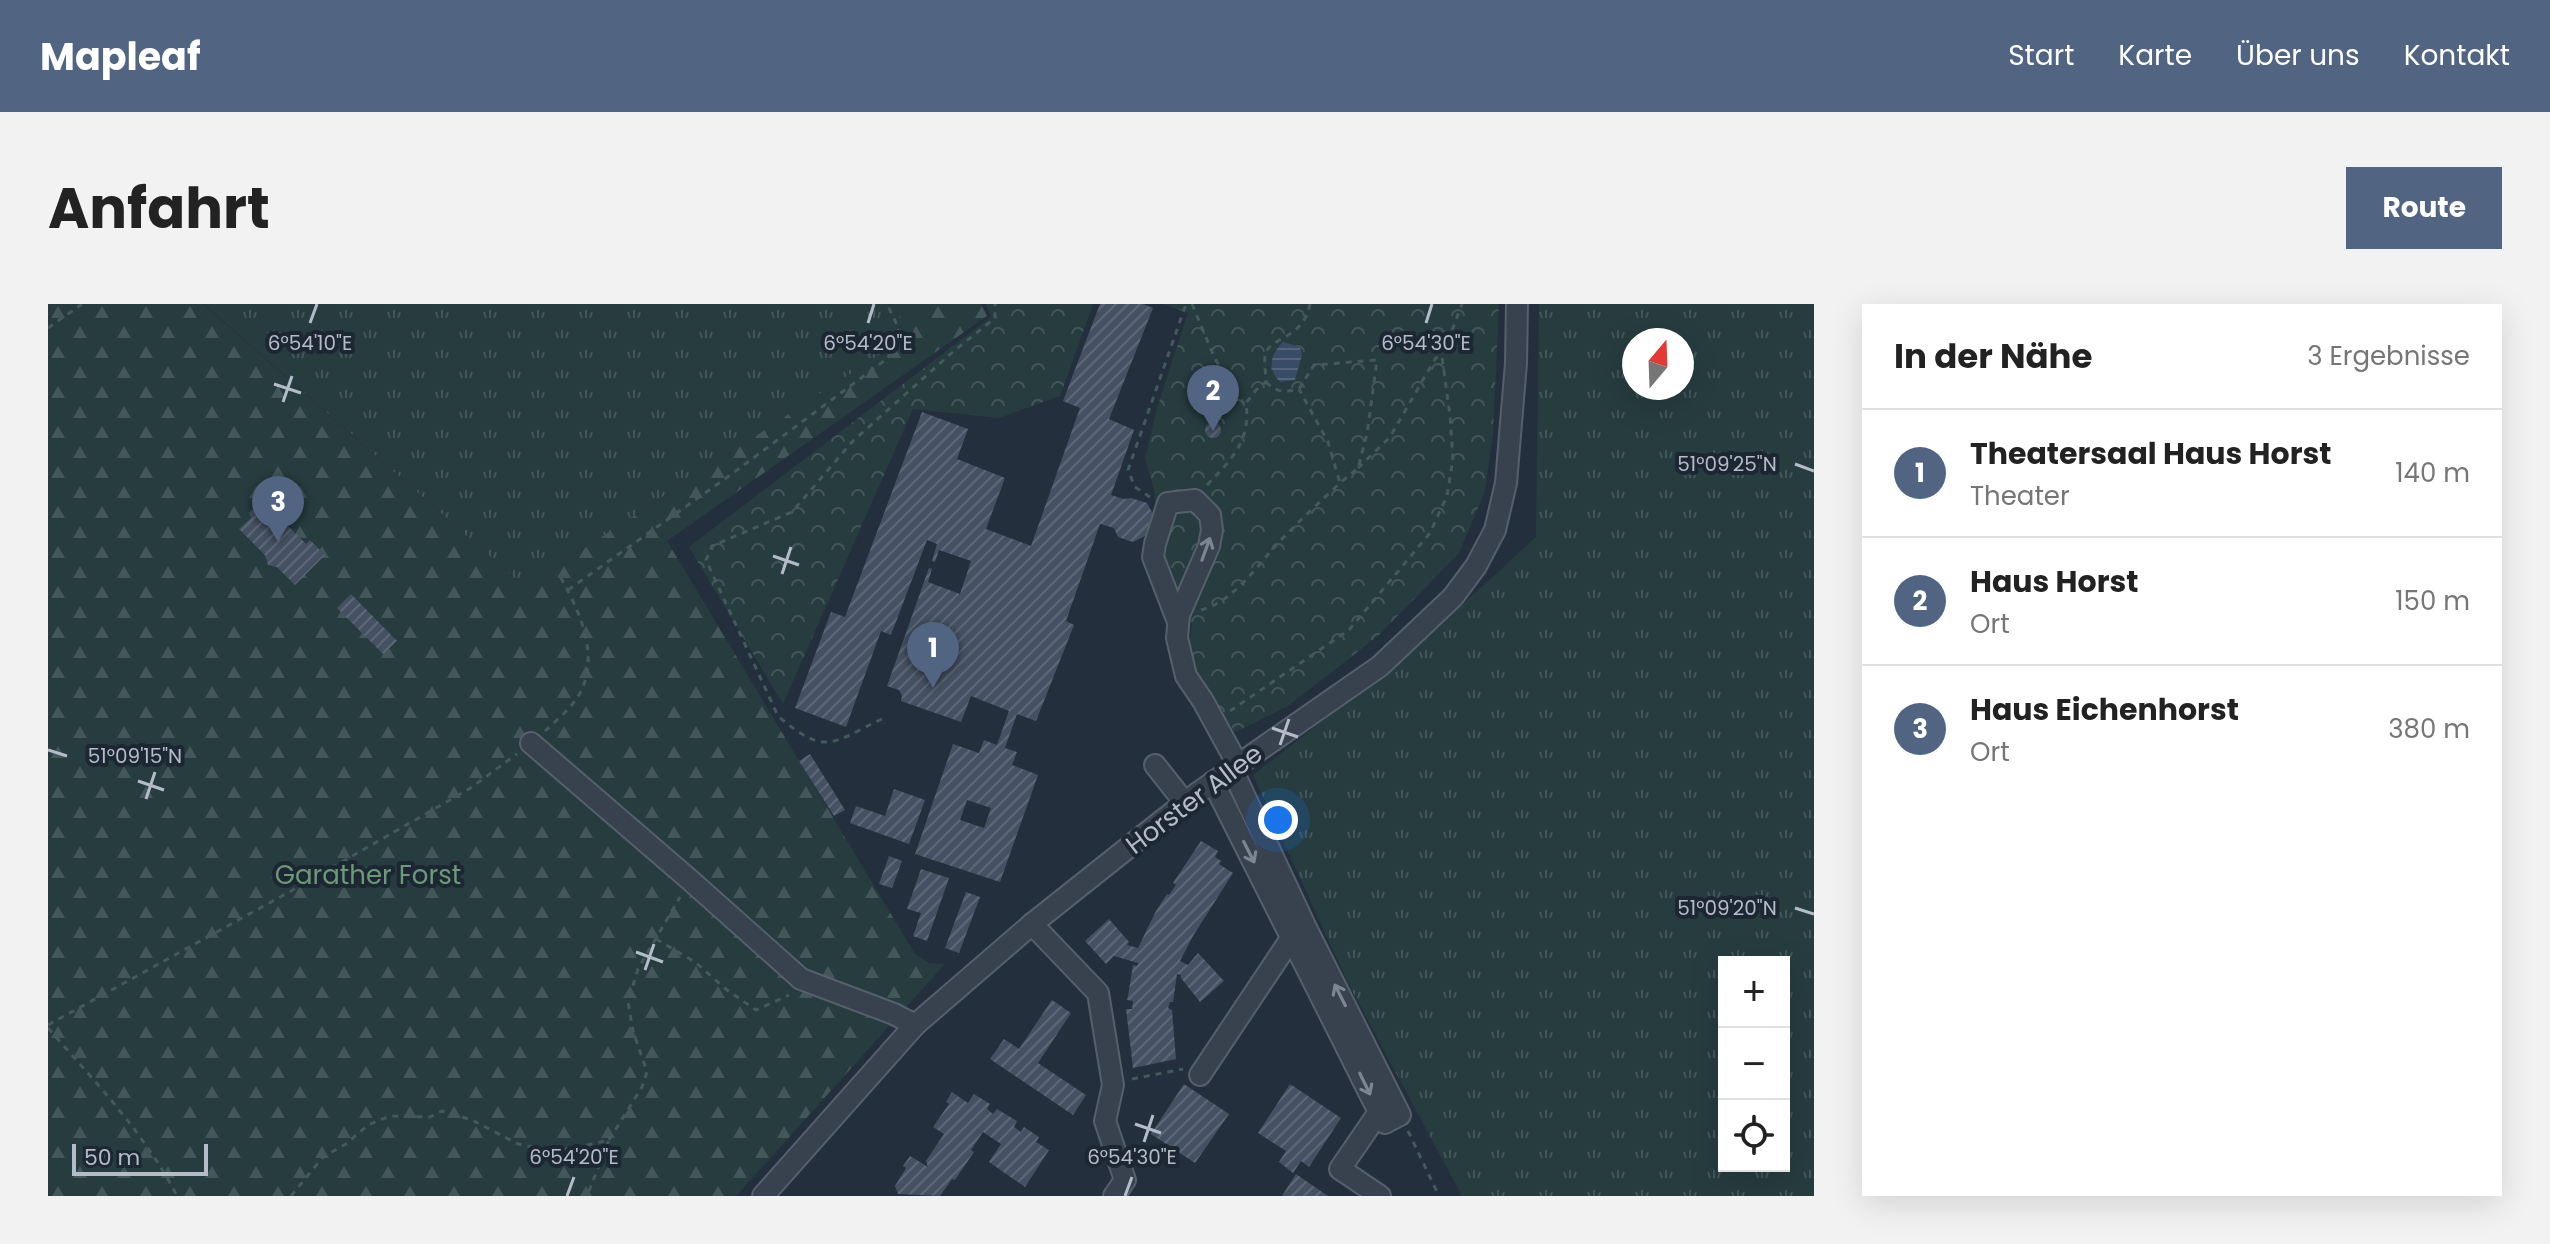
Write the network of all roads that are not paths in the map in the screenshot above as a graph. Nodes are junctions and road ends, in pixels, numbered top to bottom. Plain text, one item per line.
1 (1517, 304) edge
2 (1179, 618) junction
3 (531, 743) road end
4 (1155, 765) dead end
5 (1235, 767) junction
6 (1213, 782) junction
7 (1185, 803) junction
8 (1032, 924) junction
9 (1300, 933) junction
10 (915, 1025) junction
11 (1203, 1070) road end
12 (763, 1196) edge
13 (1114, 1196) edge
14 (1380, 1196) edge

1 - 5 street, Horster Allee
2 -> 2 street
2 - 5 street
3 - 10 street
4 - 7 street
5 - 6 street, Horster Allee
5 - 9 street
6 - 7 street, Horster Allee
6 -> 9 street
7 - 8 street, Horster Allee
8 - 10 street, Horster Allee
8 - 13 street
9 - 11 street
9 - 14 street
10 - 12 street, Horster Allee

